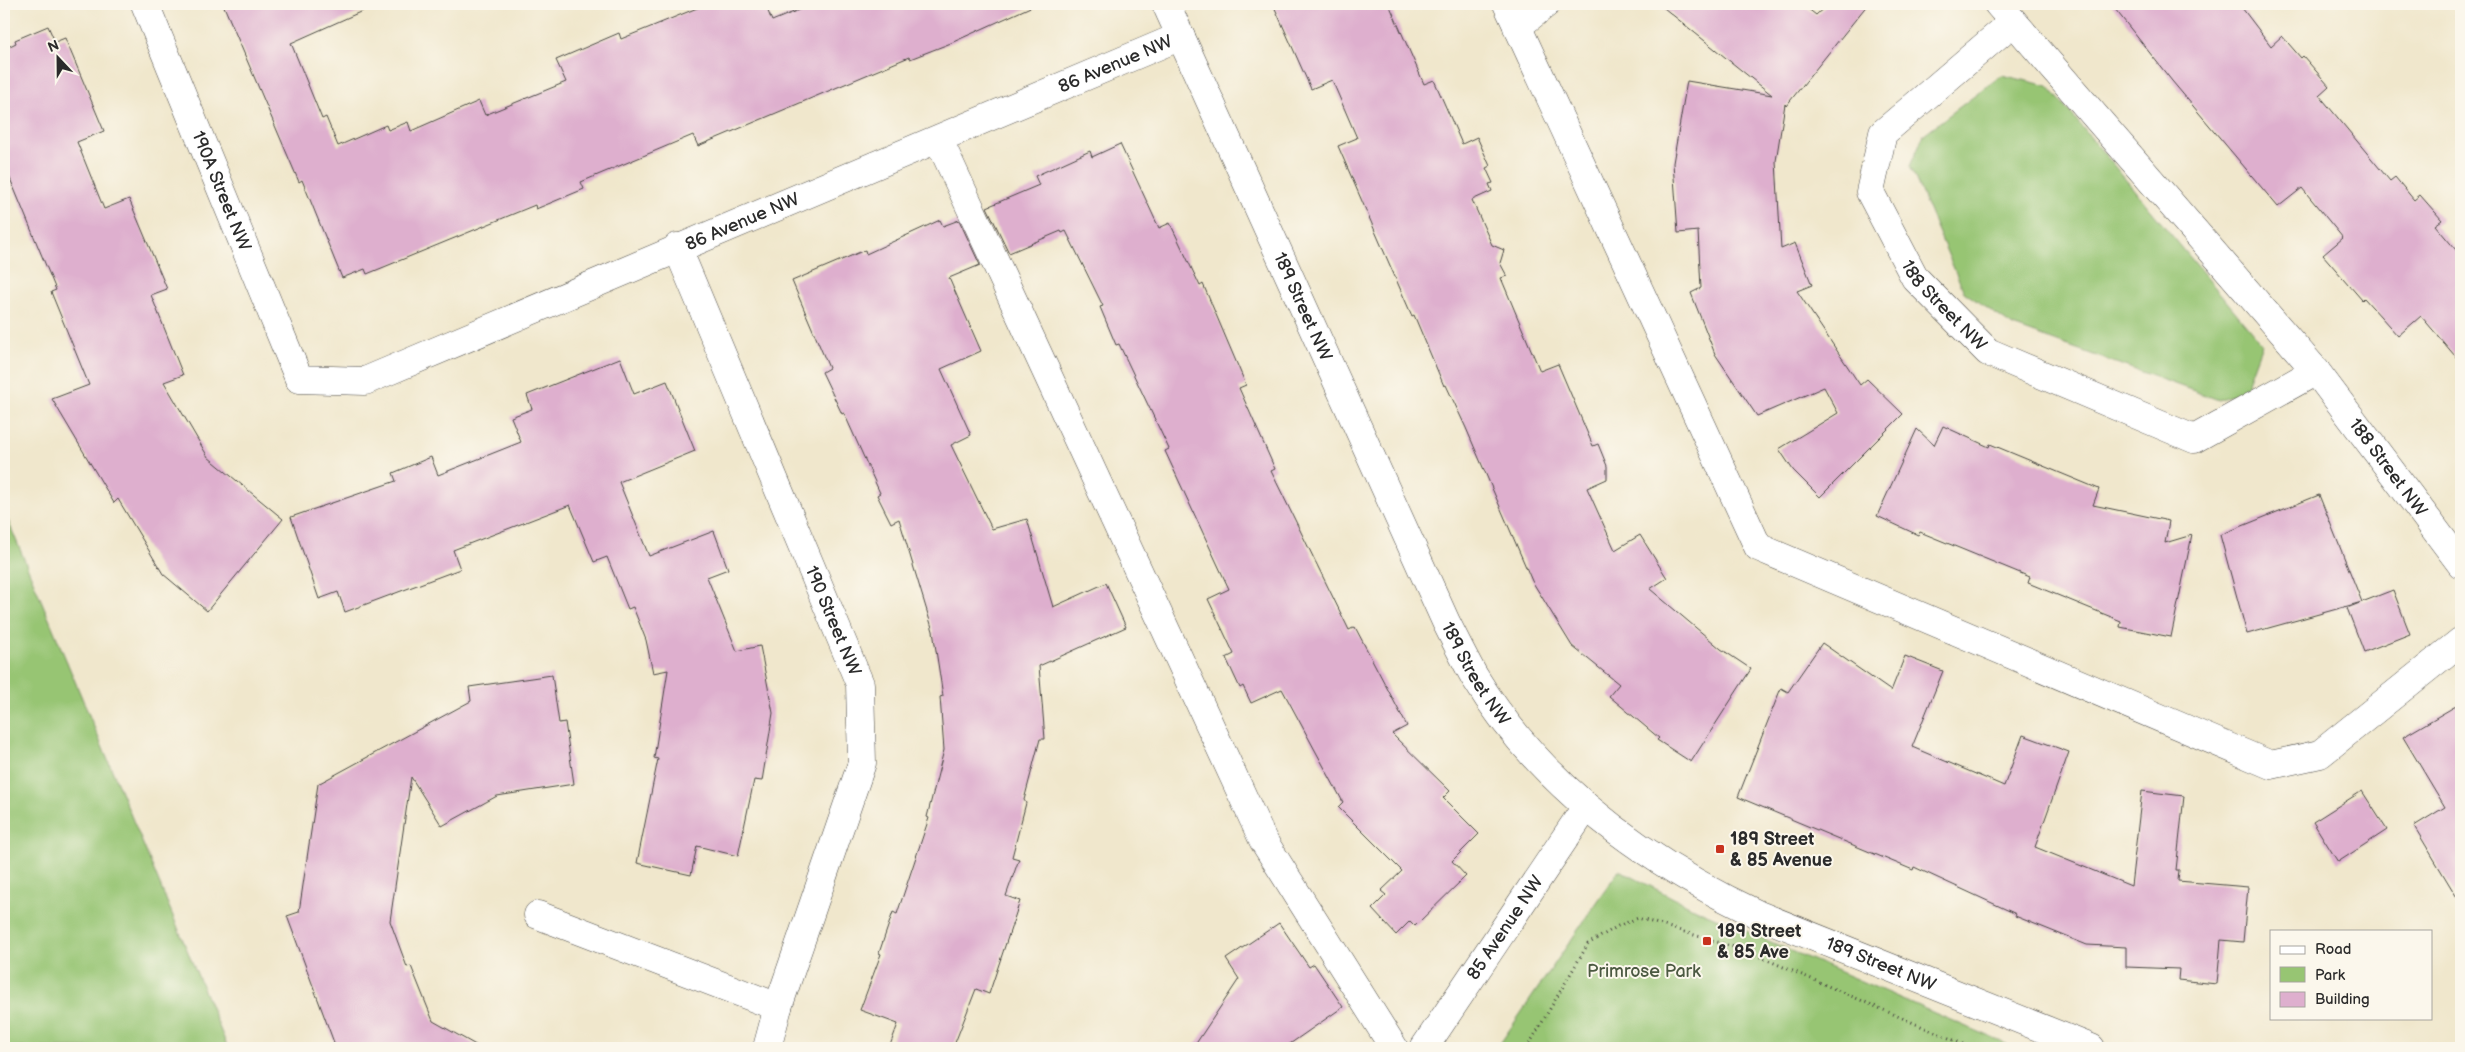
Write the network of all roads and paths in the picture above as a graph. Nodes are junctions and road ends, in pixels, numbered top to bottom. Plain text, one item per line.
1 (145, 4) edge
2 (1166, 4) edge
3 (1546, 4) edge
4 (2006, 13) edge
5 (1512, 16) edge
6 (1181, 36) junction
7 (939, 140) junction
8 (677, 247) junction
9 (2316, 372) junction
10 (299, 379) joint
11 (2461, 564) edge
12 (2461, 641) edge
13 (1586, 807) junction
14 (538, 915) dead end
15 (778, 1007) junction
16 (767, 1048) edge
17 (1394, 1048) edge
18 (1424, 1048) edge
19 (1527, 1048) edge
20 (1972, 1048) edge
21 (2091, 1048) edge

1 - 10 street, 190A Street NW
2 - 6 street, 189 Street NW
3 - 5 street
4 - 9 street, 188 Street NW
4 - 9 street, 188 Street NW
5 - 12 street
6 - 7 street, 86 Avenue NW
6 - 13 street, 189 Street NW
7 - 8 street, 86 Avenue NW
7 - 17 street
8 - 10 street, 86 Avenue NW
8 - 15 street, 190 Street NW
9 - 11 street, 188 Street NW
13 - 18 street, 85 Avenue NW
13 - 21 street, 189 Street NW
14 - 15 street
15 - 16 street, 190 Street NW
19 - 20 path

